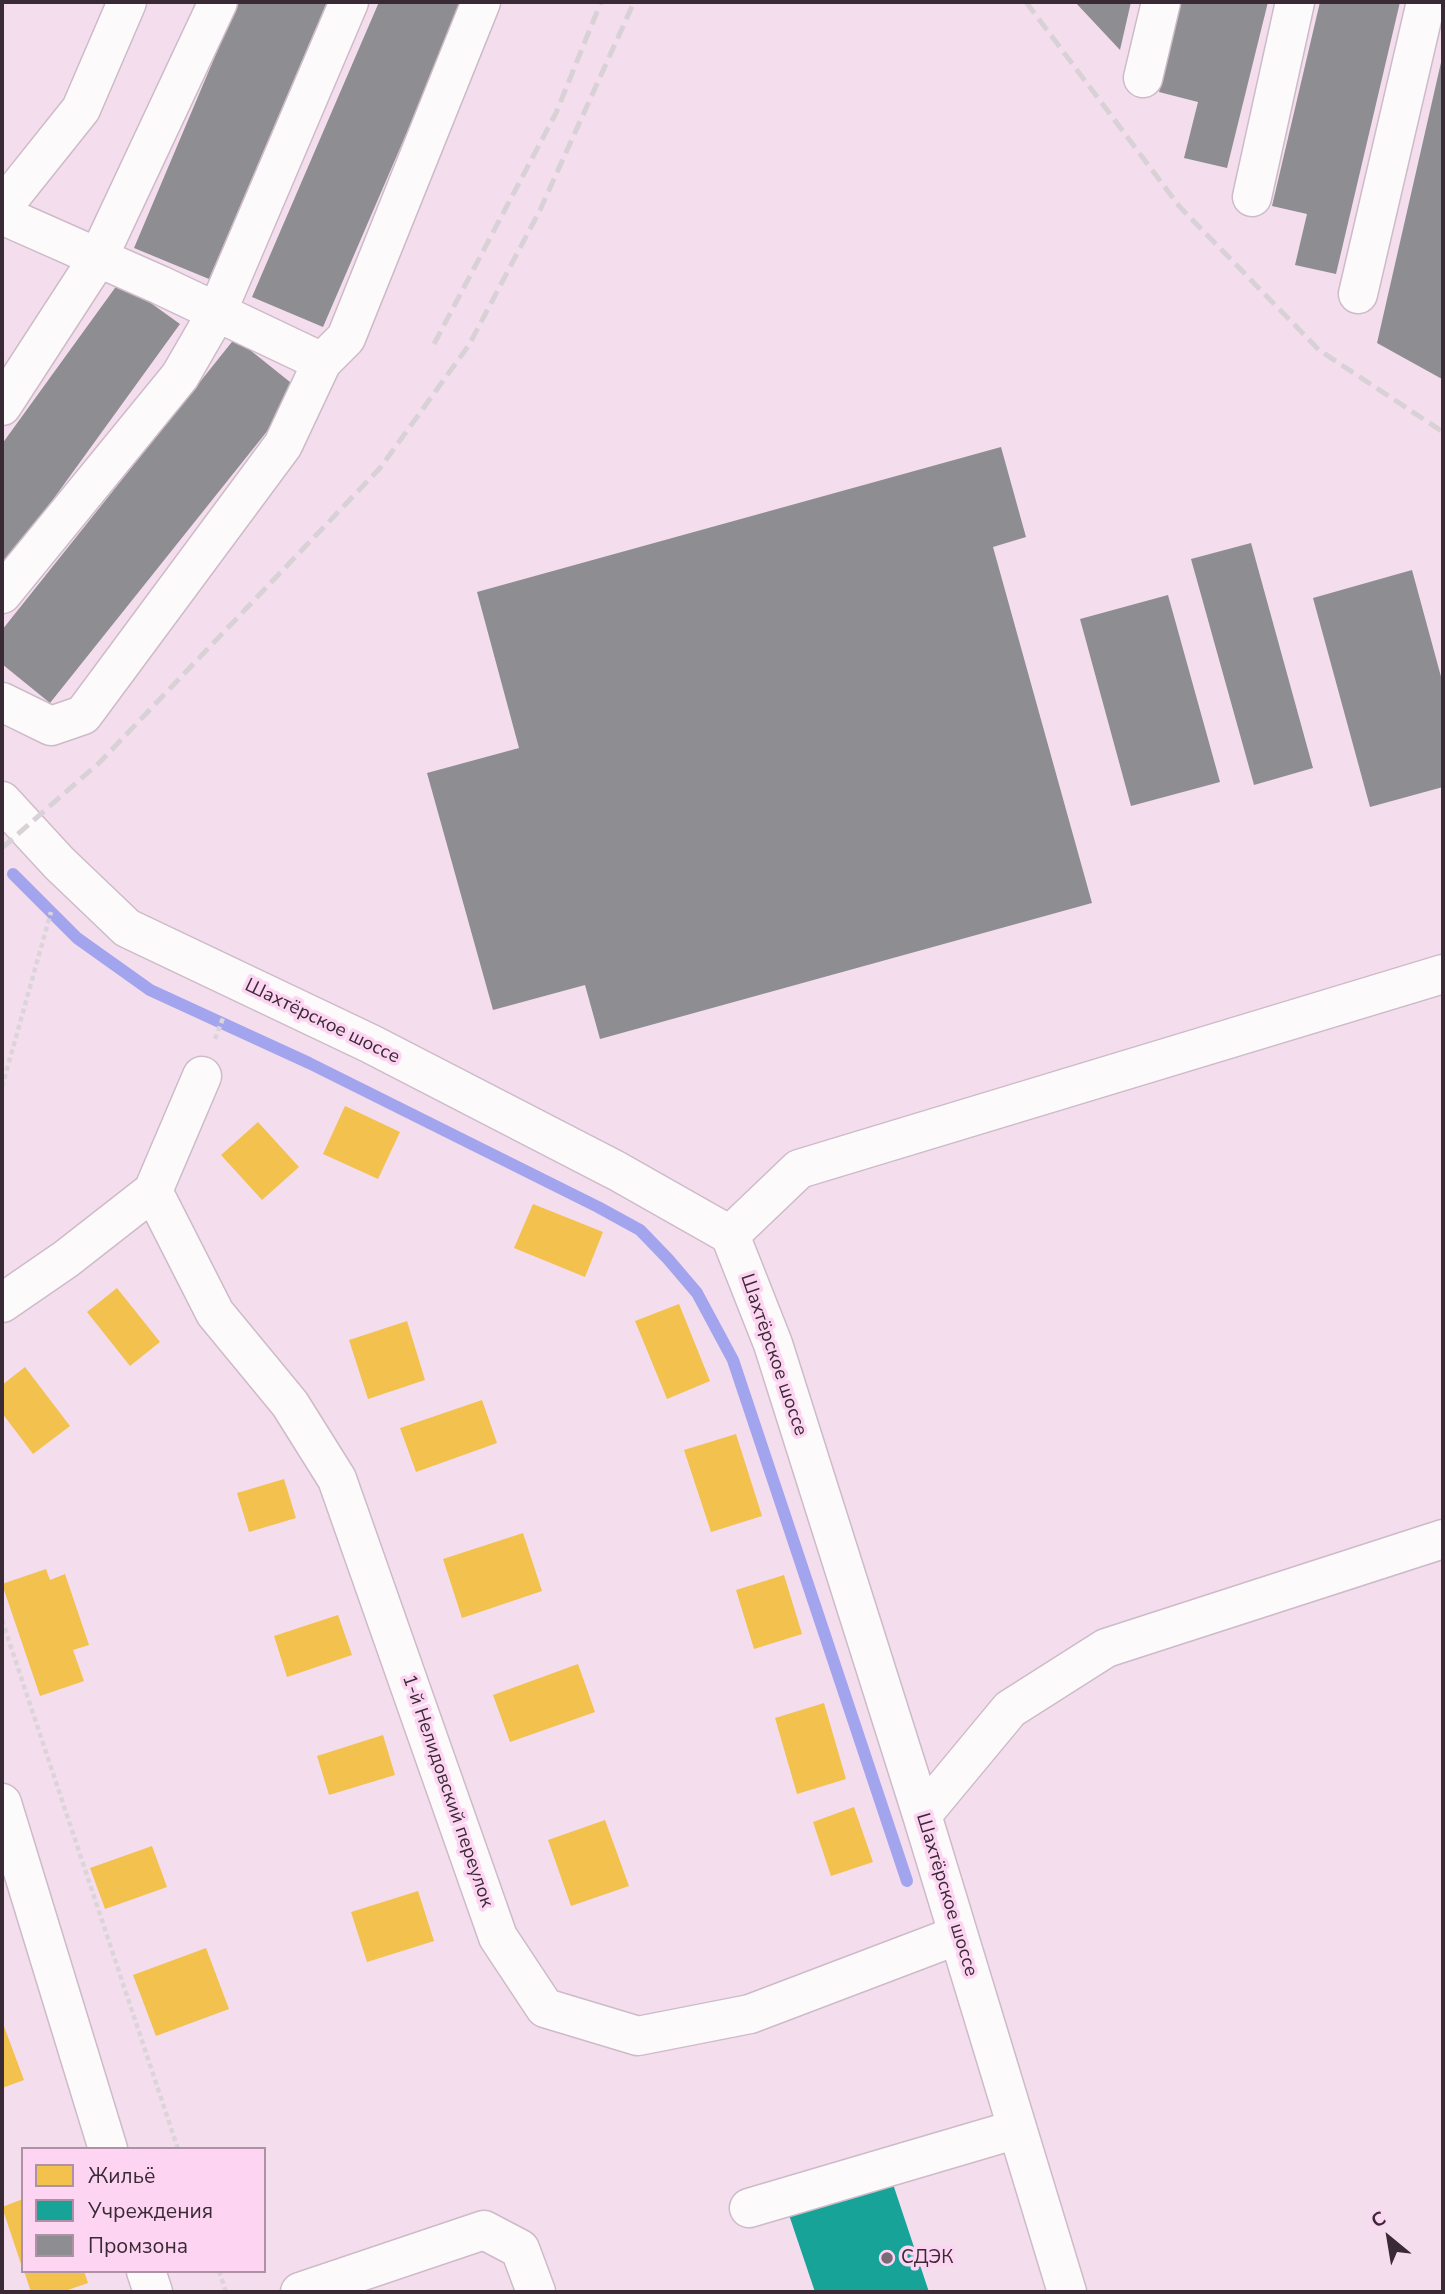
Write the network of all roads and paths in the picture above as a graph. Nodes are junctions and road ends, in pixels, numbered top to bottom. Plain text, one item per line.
1 (127, 2) edge
2 (218, 2) edge
3 (349, 2) edge
4 (481, 2) edge
5 (1161, 2) edge
6 (1295, 2) edge
7 (1426, 2) edge
8 (1143, 78) dead end
9 (1252, 197) dead end
10 (2, 208) edge
11 (2, 215) edge
12 (98, 258) junction
13 (1359, 294) dead end
14 (217, 312) junction
15 (322, 362) junction
16 (2, 406) edge
17 (2, 594) edge
18 (2, 702) edge
19 (2, 801) edge
20 (54, 903) dead end
21 (1443, 974) edge
22 (224, 1016) dead end
23 (216, 1036) dead end
24 (202, 1076) dead end
25 (2, 1087) edge
26 (153, 1191) junction
27 (730, 1235) junction
28 (2, 1303) edge
29 (1443, 1539) edge
30 (2, 1620) edge
31 (2, 1803) edge
32 (922, 1815) junction
33 (958, 1935) junction
34 (1017, 2129) junction
35 (107, 2147) edge
36 (177, 2147) edge
37 (749, 2208) dead end
38 (147, 2273) edge
39 (220, 2273) edge
40 (153, 2292) edge
41 (226, 2292) edge
42 (300, 2292) edge
43 (536, 2292) edge
44 (1067, 2292) edge

1 - 10 street
2 - 12 street
3 - 14 street
4 - 15 street
5 - 8 street
6 - 9 street
7 - 13 street
11 - 12 street
12 - 14 street
12 - 16 street
14 - 15 street
14 - 17 street
15 - 18 street
19 - 27 street, Шахтёрское шоссе
20 - 25 path
21 - 27 street
22 - 23 path
24 - 26 street
26 - 28 street
26 - 33 street, 1-й Нелидовский переулок
27 - 32 street, Шахтёрское шоссе
29 - 32 street
30 - 36 path
31 - 35 street
32 - 33 street, Шахтёрское шоссе
33 - 34 street, Шахтёрское шоссе
34 - 37 street
34 - 44 street, Шахтёрское шоссе
38 - 40 street
39 - 41 path
42 - 43 street

